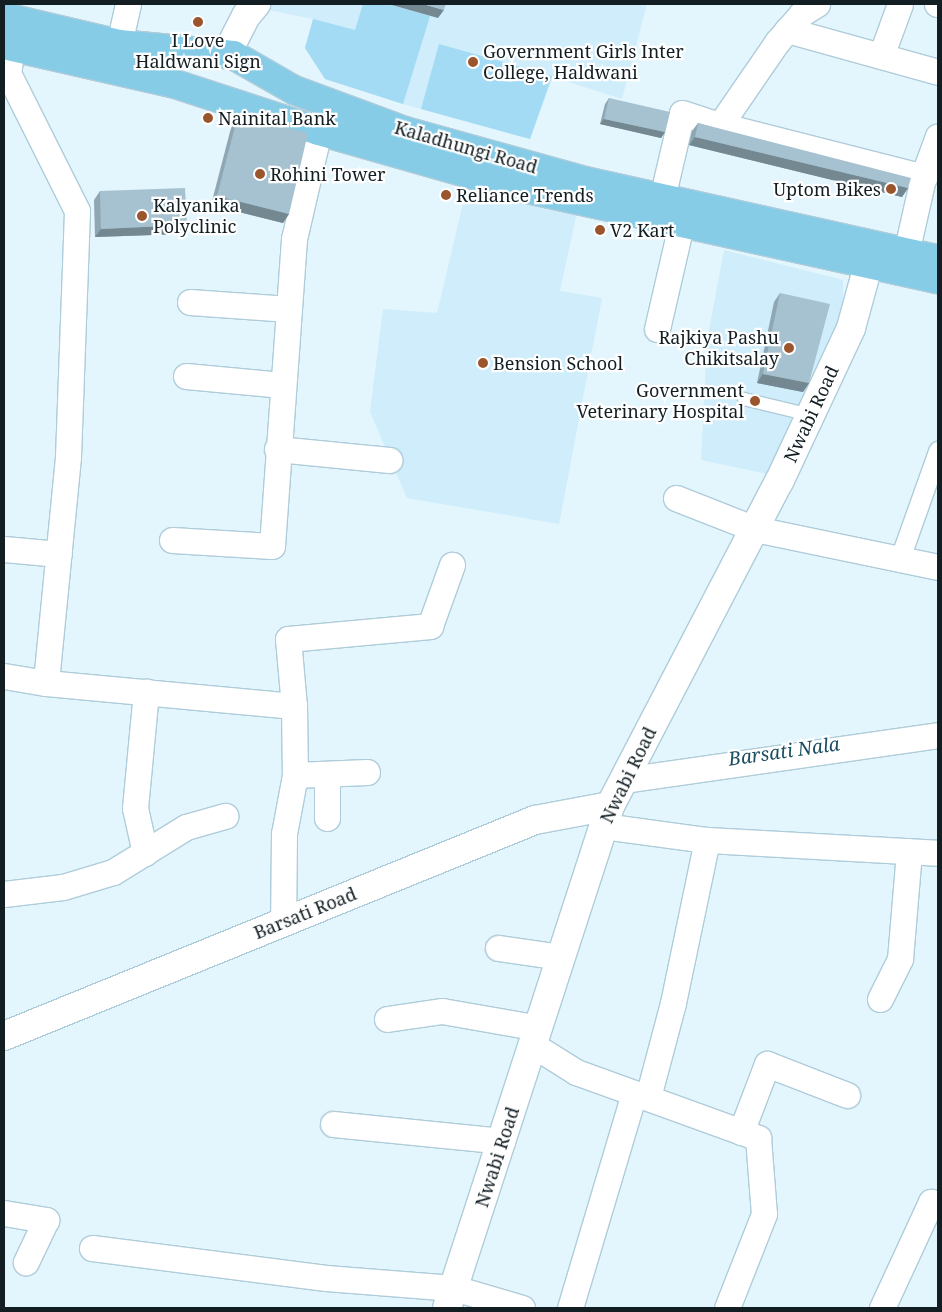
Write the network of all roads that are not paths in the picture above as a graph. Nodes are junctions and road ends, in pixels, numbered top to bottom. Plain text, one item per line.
1 (128, 4) edge
2 (256, 4) edge
3 (817, 4) edge
4 (900, 4) edge
5 (11, 19) edge
6 (788, 30) junction
7 (119, 44) junction
8 (184, 52) junction
9 (227, 53) junction
10 (881, 56) junction
11 (7, 64) edge
12 (255, 67) junction
13 (938, 72) edge
14 (175, 84) junction
15 (241, 105) junction
16 (720, 125) junction
17 (319, 130) junction
18 (938, 136) edge
19 (929, 176) edge
20 (662, 198) junction
21 (680, 225) junction
22 (906, 253) junction
23 (870, 256) junction
24 (938, 258) edge
25 (938, 279) edge
26 (190, 302) dead end
27 (289, 309) junction
28 (657, 330) dead end
29 (186, 376) dead end
30 (283, 385) junction
31 (744, 399) dead end
32 (810, 415) junction
33 (277, 449) junction
34 (938, 451) edge
35 (389, 460) dead end
36 (676, 498) dead end
37 (756, 529) junction
38 (172, 540) dead end
39 (4, 549) edge
40 (59, 554) junction
41 (900, 558) junction
42 (452, 565) dead end
43 (938, 567) edge
44 (4, 676) edge
45 (46, 683) junction
46 (146, 692) junction
47 (294, 706) junction
48 (938, 735) edge
49 (367, 772) dead end
50 (327, 774) junction
51 (295, 776) junction
52 (623, 780) junction
53 (225, 816) dead end
54 (606, 816) junction
55 (328, 818) dead end
56 (706, 840) junction
57 (908, 851) junction
58 (145, 853) junction
59 (938, 853) edge
60 (4, 894) edge
61 (284, 923) junction
62 (498, 948) dead end
63 (561, 956) junction
64 (880, 998) dead end
65 (387, 1019) dead end
66 (4, 1036) edge
67 (536, 1036) junction
68 (641, 1095) junction
69 (847, 1095) dead end
70 (333, 1124) dead end
71 (741, 1132) junction
72 (502, 1141) junction
73 (938, 1204) edge
74 (4, 1213) edge
75 (92, 1248) dead end
76 (26, 1262) dead end
77 (450, 1298) edge
78 (522, 1308) edge
79 (570, 1308) edge
80 (727, 1308) edge
81 (884, 1308) edge

1 - 7 street
2 - 9 street
3 - 6 street
4 - 10 street
5 - 7 main road, Kaladhungi Road
5 - 11 main road
6 - 10 street
6 - 16 street
7 - 8 main road, Kaladhungi Road
8 - 9 main road, Kaladhungi Road
8 - 14 main road
9 - 12 main road, Kaladhungi Road
10 - 13 street
11 - 14 main road, Kaladhungi Road
11 - 40 street
12 - 15 main road
12 - 20 main road, Kaladhungi Road
14 - 15 main road, Kaladhungi Road
15 - 17 main road, Kaladhungi Road
16 - 19 street
16 - 20 street
17 - 21 main road, Kaladhungi Road
17 - 27 street
18 - 19 street
19 - 22 street
20 - 23 main road, Kaladhungi Road
21 - 23 main road, Kaladhungi Road
21 - 28 street
22 - 23 main road, Kaladhungi Road
22 - 24 main road, Kaladhungi Road
23 - 25 main road, Kaladhungi Road
23 - 32 street, Nwabi Road
26 - 27 street
27 - 30 street
29 - 30 street
30 - 33 street
31 - 32 lane
32 - 37 street, Nwabi Road
33 - 35 street
33 - 38 street
34 - 41 street
36 - 37 street
37 - 41 street
37 - 52 street, Nwabi Road
39 - 40 street
40 - 45 street
41 - 43 street
42 - 47 street
44 - 45 street
45 - 46 street
46 - 47 street
46 - 58 street
47 - 51 street
48 - 52 street
49 - 50 street
50 - 51 street
50 - 55 street
51 - 61 street
52 - 54 street, Nwabi Road
53 - 58 street
54 - 56 street
54 - 61 street, Barsati Road
54 - 63 street, Nwabi Road
56 - 57 street
56 - 68 street
57 - 59 street
57 - 64 street
58 - 60 street
61 - 66 street, Barsati Road
62 - 63 street
63 - 67 street, Nwabi Road
65 - 67 street
67 - 68 street
67 - 72 street, Nwabi Road
68 - 71 street
68 - 79 street
69 - 71 street
70 - 72 street
71 - 80 street
72 - 77 street, Nwabi Road
73 - 81 street
74 - 76 street
75 - 77 street
77 - 78 street

